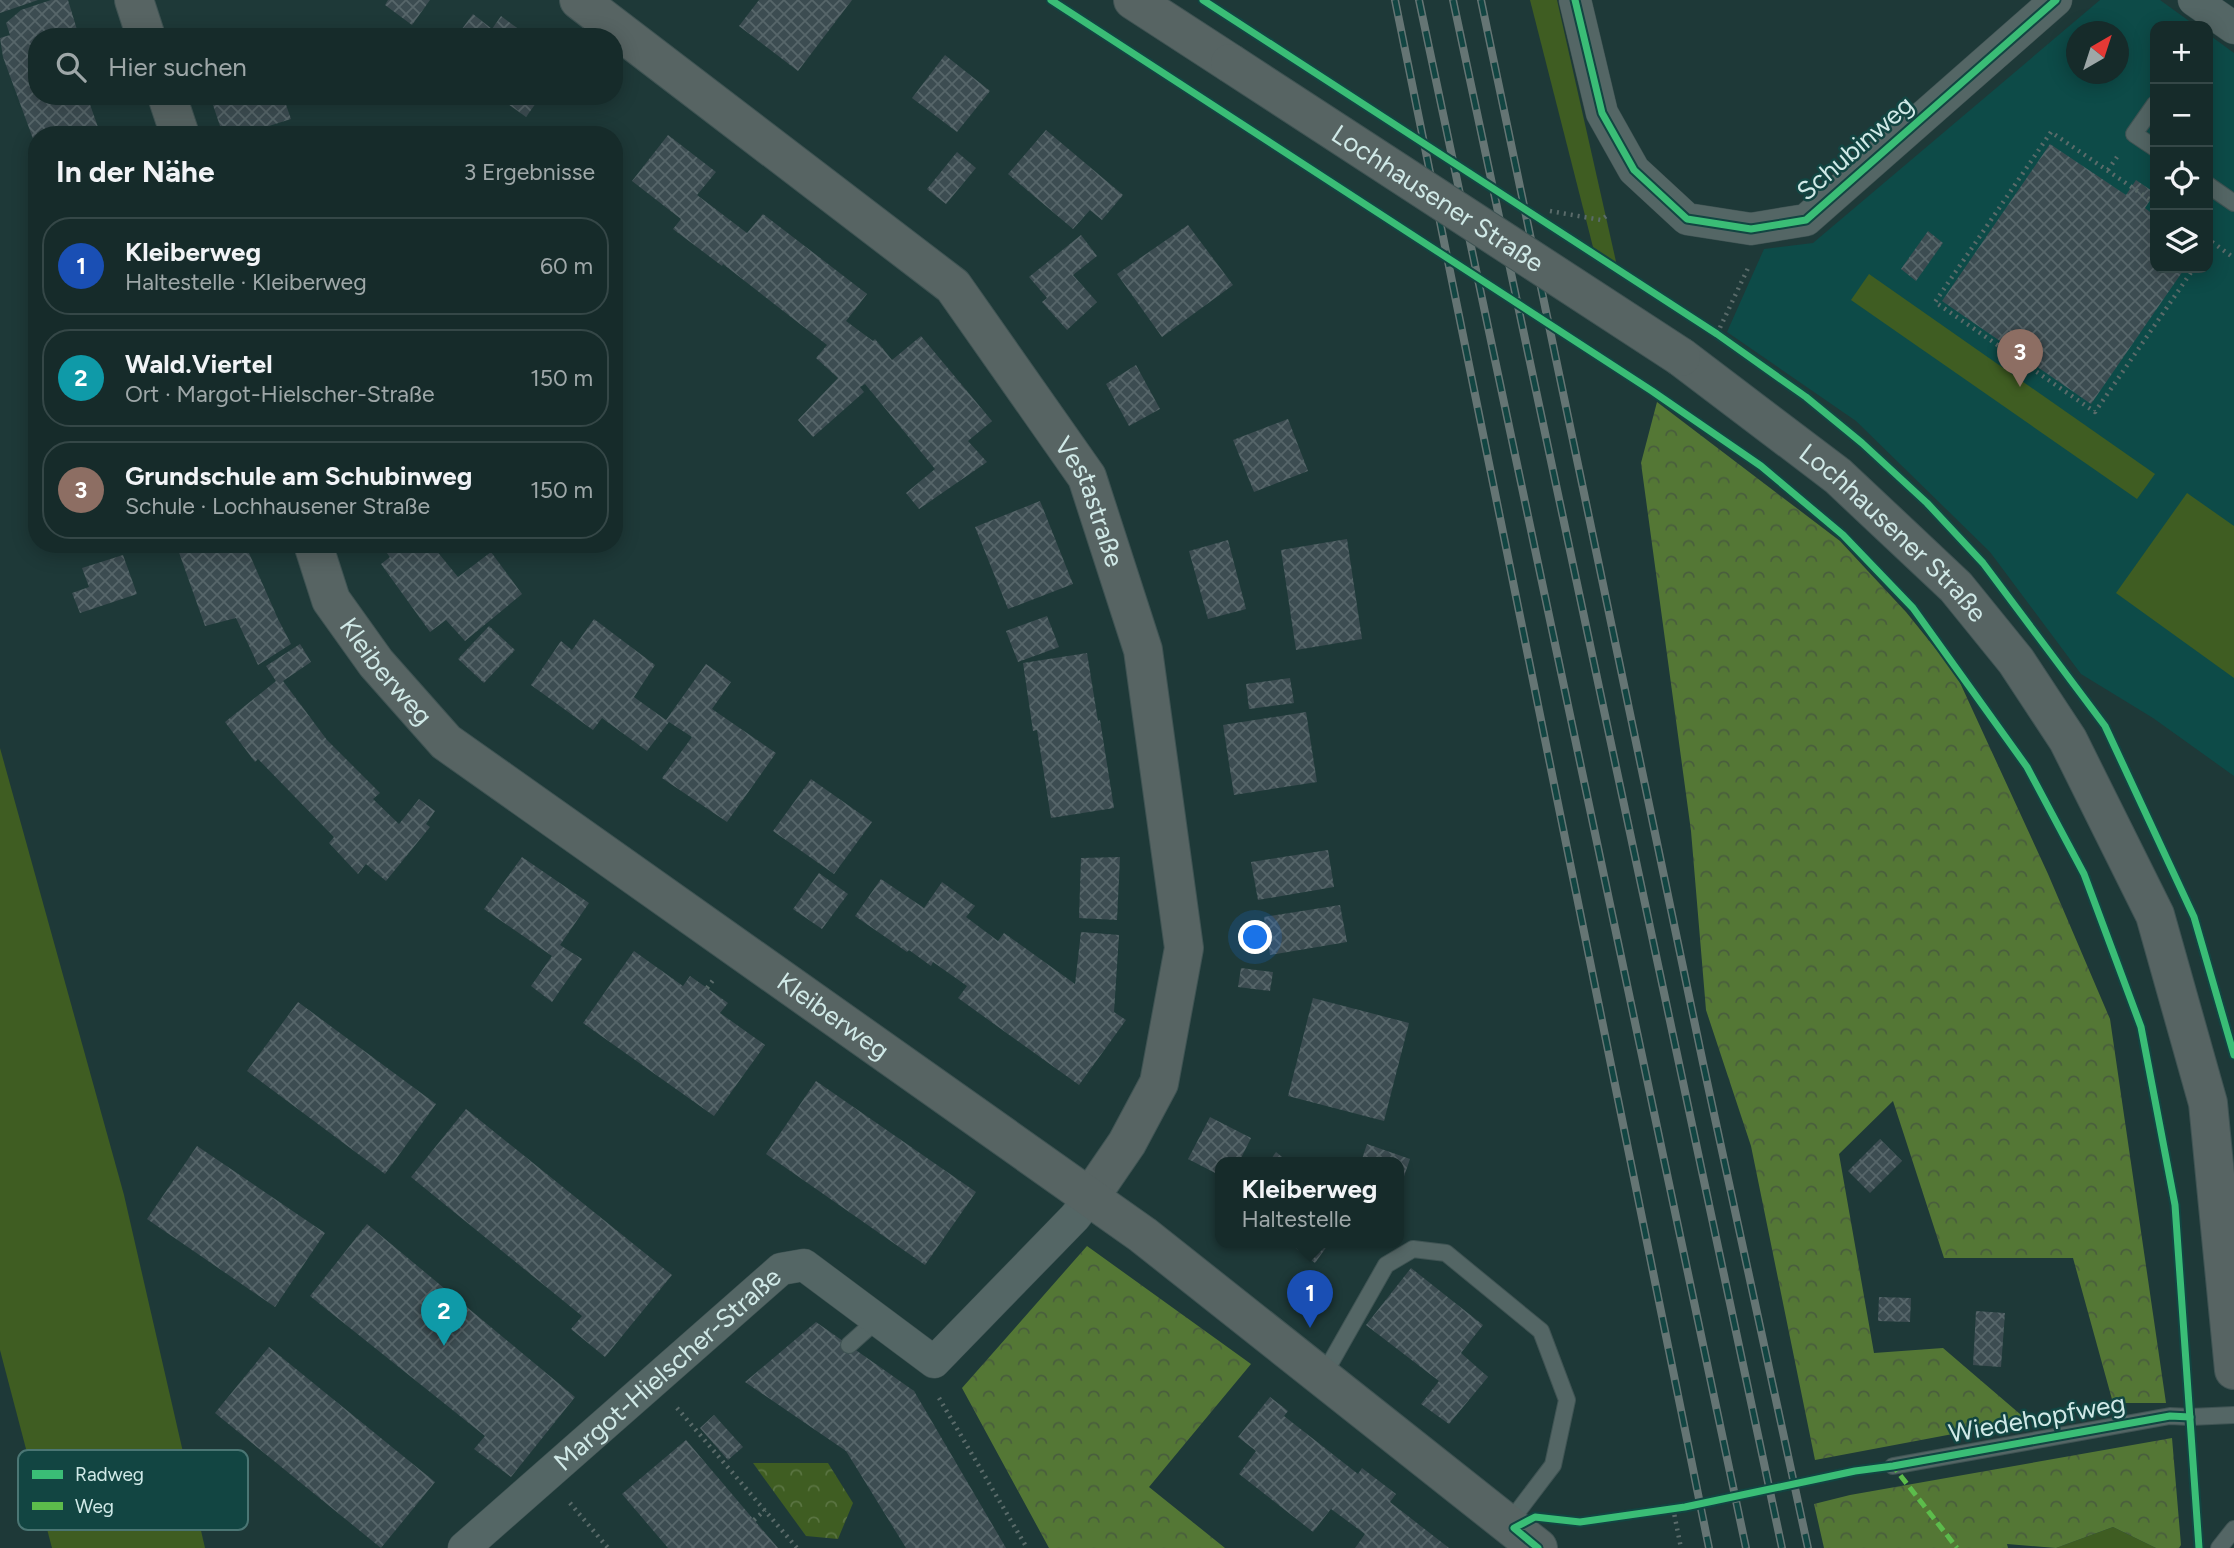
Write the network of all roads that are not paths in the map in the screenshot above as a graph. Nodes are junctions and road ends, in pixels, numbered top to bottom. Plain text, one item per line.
1 (134, 0) edge
2 (579, 0) edge
3 (1133, 0) edge
4 (1575, 0) edge
5 (2056, 0) edge
6 (143, 28) edge
7 (616, 28) edge
8 (623, 34) edge
9 (170, 105) edge
10 (2150, 111) edge
11 (177, 126) edge
12 (2150, 145) edge
13 (2213, 188) edge
14 (2234, 203) edge
15 (316, 553) edge
16 (1090, 1197) junction
17 (878, 1320) junction
18 (849, 1345) dead end
19 (2234, 1370) edge
20 (1323, 1376) junction
21 (2234, 1415) edge
22 (1893, 1466) dead end
23 (1509, 1523) junction
24 (2234, 1529) edge
25 (464, 1548) edge
26 (1538, 1548) edge
27 (2219, 1548) edge

1 - 6 main road
2 - 7 main road, Vestastraße
3 - 19 main road, Lochhausener Straße, bridge
4 - 5 street, Schubinweg
8 - 16 main road, Vestastraße
9 - 11 main road
10 - 12 lane
13 - 14 lane
15 - 16 main road, Kleiberweg
16 - 17 street, Margot-Hielscher-Straße
16 - 20 main road, Kleiberweg
17 - 18 lane
17 - 25 street, Margot-Hielscher-Straße
20 - 23 main road, Kleiberweg
20 - 23 lane
21 - 22 lane, Wiedehopfweg
23 - 26 main road, Kleiberweg
24 - 27 lane

